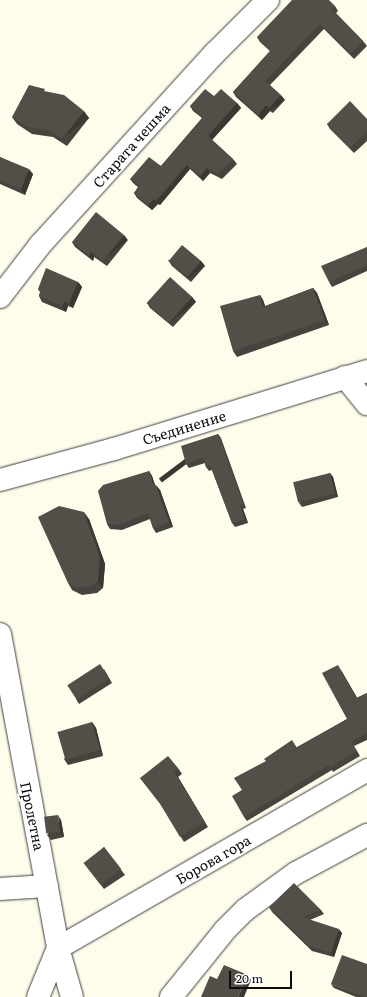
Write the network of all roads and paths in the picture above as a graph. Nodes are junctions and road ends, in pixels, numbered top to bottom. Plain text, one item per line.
1 (268, 0) edge
2 (0, 297) edge
3 (367, 371) edge
4 (345, 377) junction
5 (367, 404) edge
6 (0, 480) edge
7 (0, 634) edge
8 (367, 770) edge
9 (367, 835) edge
10 (47, 886) junction
11 (0, 889) edge
12 (58, 948) junction
13 (38, 997) edge
14 (72, 997) edge
15 (172, 997) edge

1 - 2 street, Старата чешма
3 - 4 street, Съединение
4 - 5 street
4 - 6 street, Съединение
7 - 10 street, Пролетна
8 - 12 street, Борова гора
9 - 15 street
10 - 11 street
10 - 12 street, Пролетна
12 - 13 street
12 - 14 street, Пролетна

